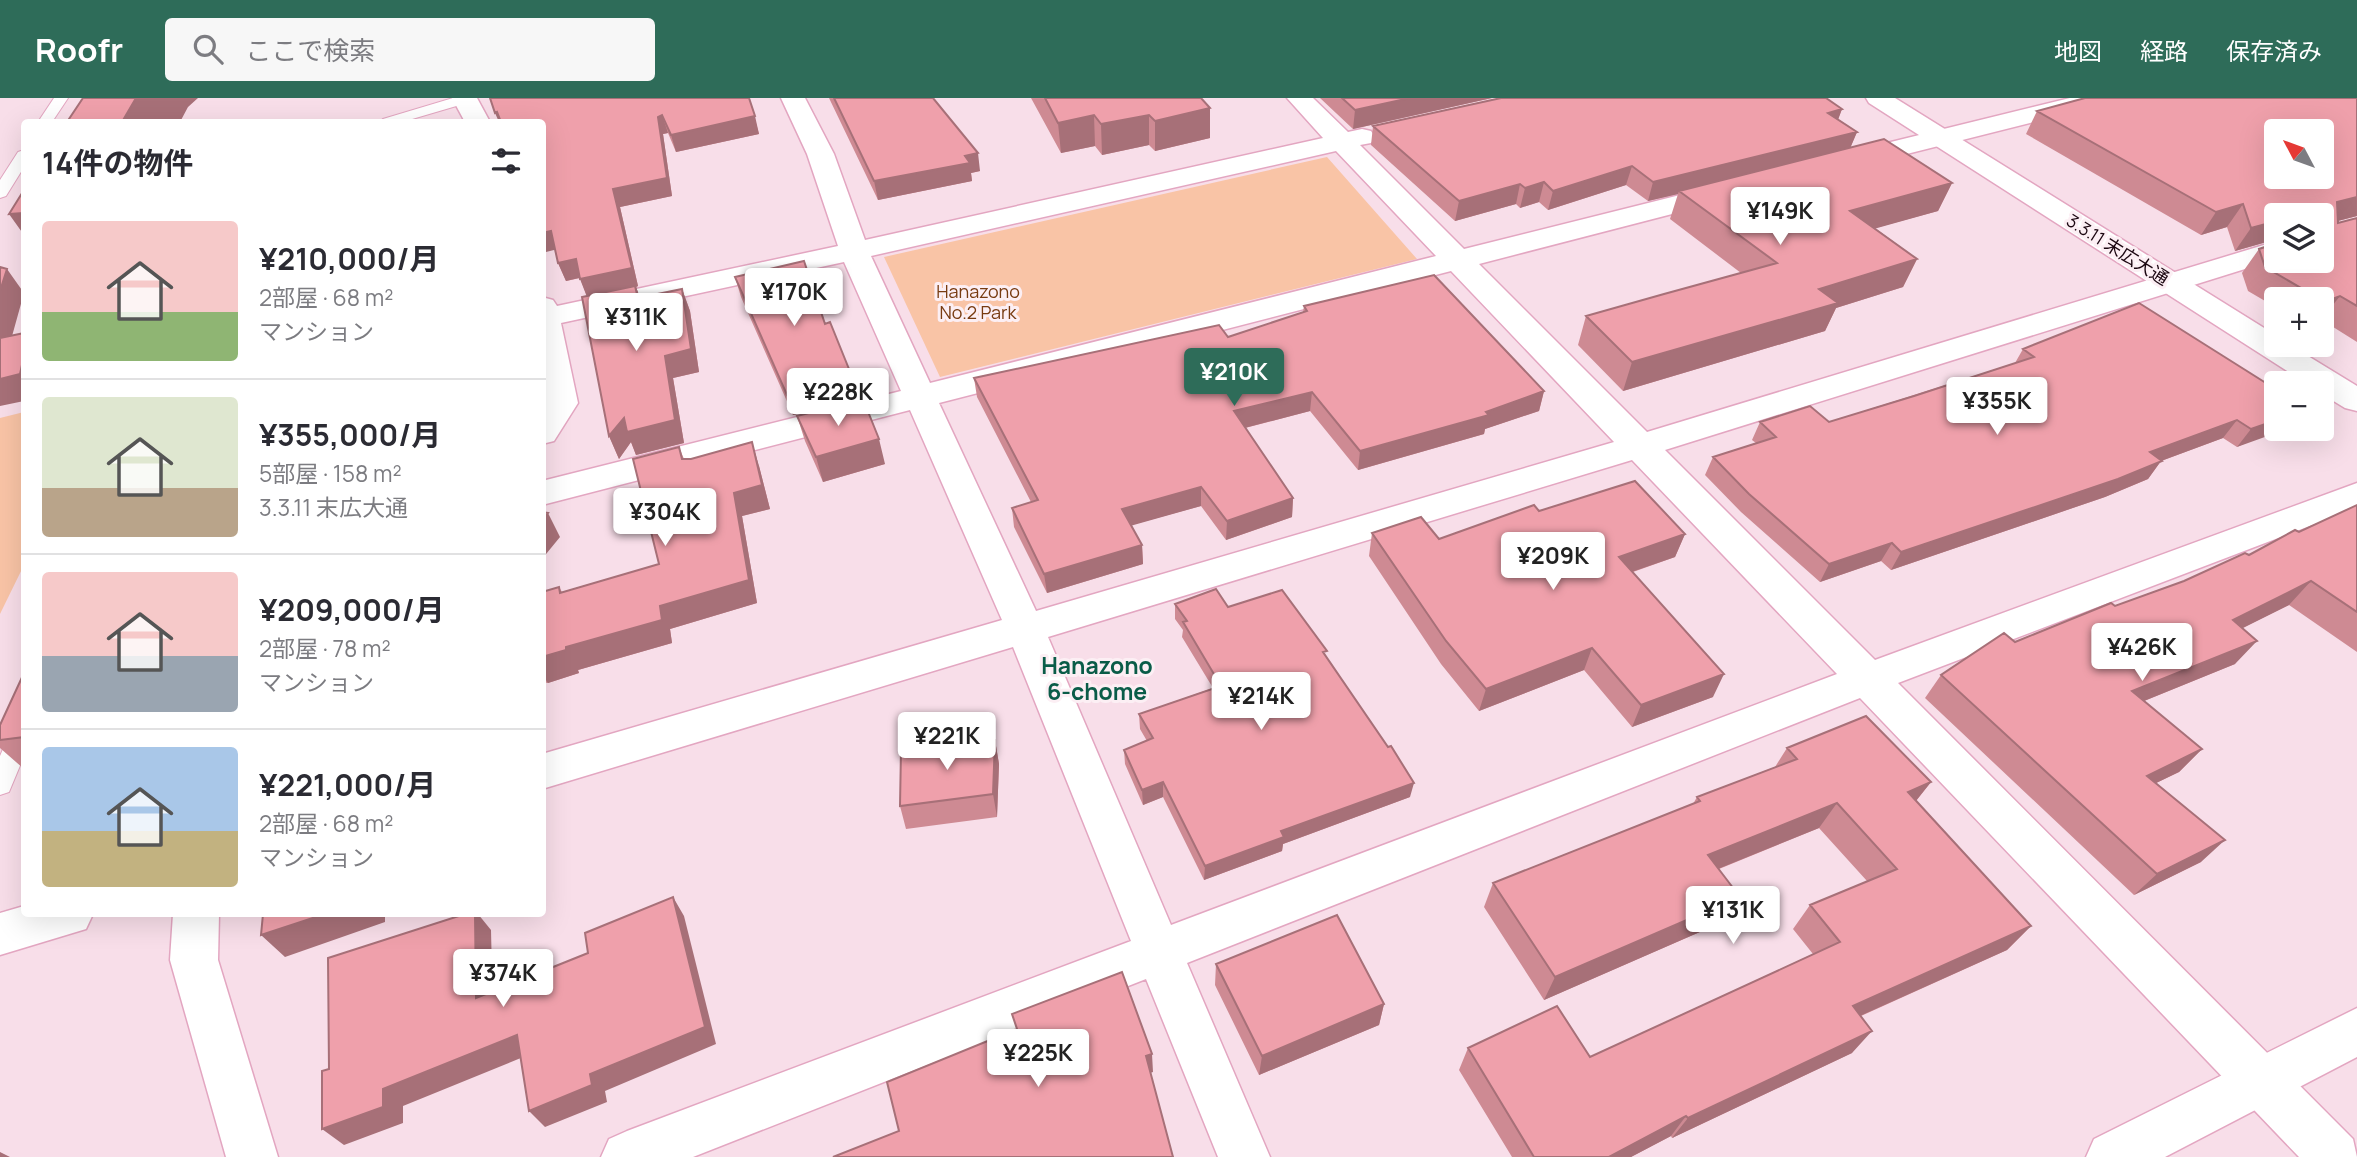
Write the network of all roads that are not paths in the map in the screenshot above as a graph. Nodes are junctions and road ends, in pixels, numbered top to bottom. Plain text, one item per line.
1 (61, 98) edge
2 (793, 98) edge
3 (1299, 98) edge
4 (1878, 98) edge
5 (2100, 98) edge
6 (465, 99) edge
7 (47, 119) edge
8 (398, 119) edge
9 (476, 119) edge
10 (1394, 130) edge
11 (1940, 137) junction
12 (1341, 141) junction
13 (21, 160) edge
14 (1820, 168) edge
15 (1753, 185) edge
16 (0, 193) edge
17 (854, 251) junction
18 (2264, 254) edge
19 (1458, 261) junction
20 (2170, 281) junction
21 (546, 312) edge
22 (546, 322) edge
23 (919, 396) junction
24 (2357, 401) edge
25 (546, 427) edge
26 (1640, 446) junction
27 (546, 492) edge
28 (2357, 495) edge
29 (1025, 629) junction
30 (1867, 679) junction
31 (21, 735) edge
32 (546, 771) edge
33 (0, 785) edge
34 (60, 917) edge
35 (196, 917) edge
36 (0, 935) edge
37 (1161, 952) junction
38 (2357, 1031) edge
39 (2260, 1080) junction
40 (252, 1157) edge
41 (627, 1157) edge
42 (1244, 1157) edge
43 (2112, 1157) edge
44 (2335, 1157) edge

1 - 7 lane
2 - 17 street
3 - 12 street
4 - 11 street, 3.3.11 末広大通
5 - 11 street
6 - 8 lane
6 - 9 street
10 - 12 street
11 - 14 street
11 - 20 street, 3.3.11 末広大通
12 - 17 street
12 - 19 street
13 - 16 lane
15 - 19 street
17 - 21 street
17 - 23 street
18 - 20 street
19 - 23 street
19 - 26 street
20 - 24 street, 3.3.11 末広大通
20 - 26 street
22 - 25 street
23 - 27 street
23 - 29 street
26 - 29 street
26 - 30 street
28 - 30 street
29 - 32 street
29 - 37 street
30 - 37 street
30 - 39 street
31 - 33 lane
34 - 36 street
35 - 40 street
37 - 41 street
37 - 42 street
38 - 39 street
39 - 43 street
39 - 44 street

